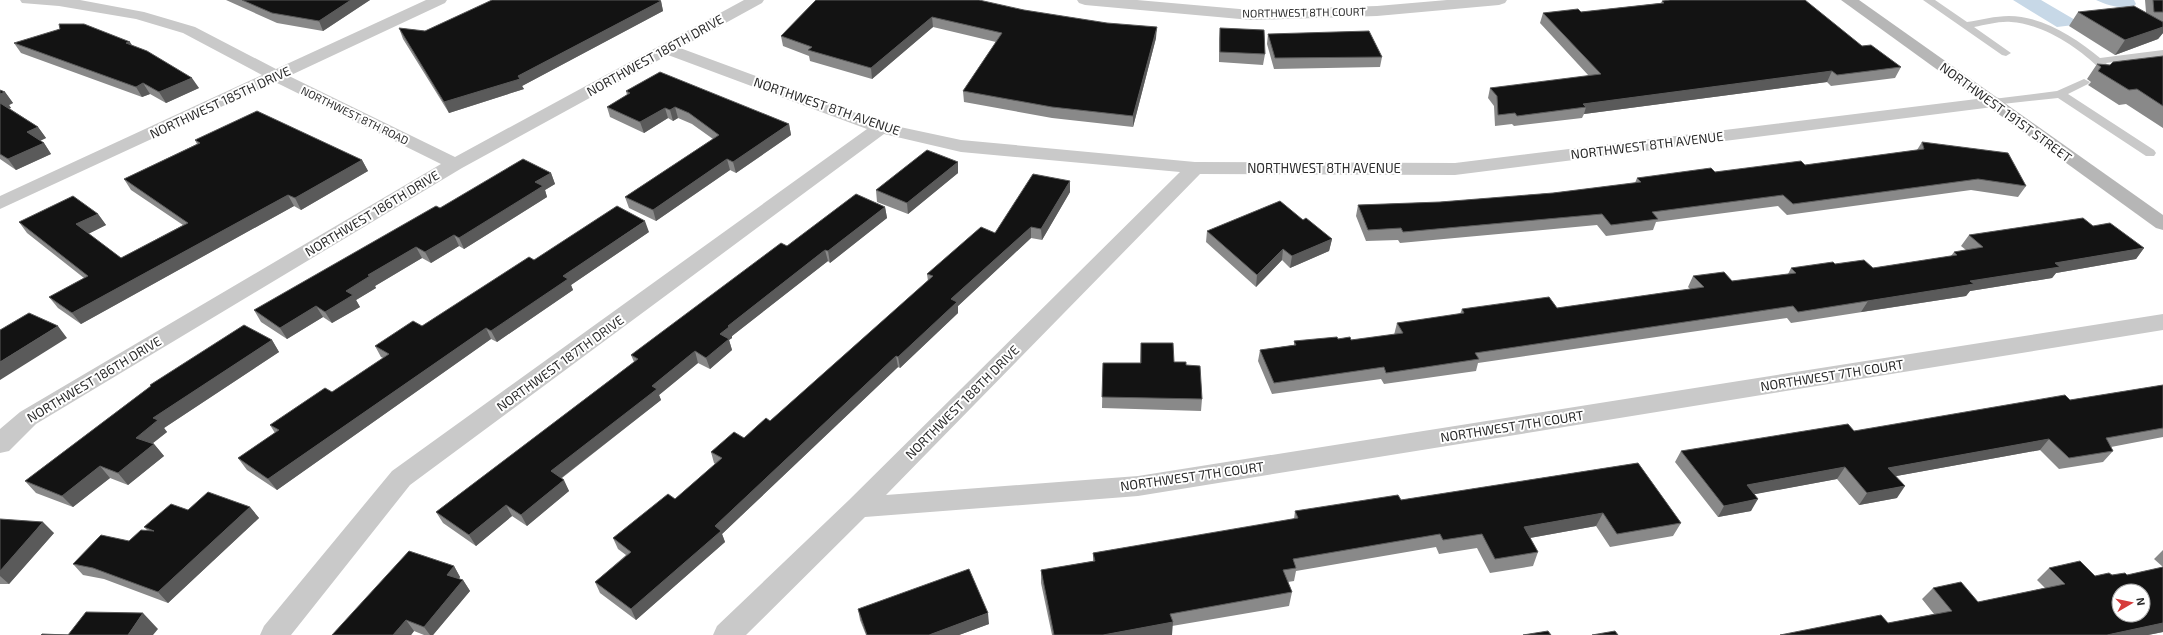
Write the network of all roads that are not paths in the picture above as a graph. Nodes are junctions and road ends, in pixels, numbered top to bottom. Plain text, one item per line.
1 (28, 0) edge
2 (439, 0) edge
3 (756, 0) edge
4 (1085, 0) edge
5 (1499, 0) edge
6 (1849, 0) edge
7 (1928, 0) edge
8 (1964, 25) junction
9 (668, 49) junction
10 (2006, 53) dead end
11 (2163, 53) edge
12 (2099, 61) junction
13 (2099, 75) edge
14 (276, 76) junction
15 (2084, 82) dead end
16 (2060, 94) junction
17 (1993, 102) junction
18 (882, 128) junction
19 (2150, 153) dead end
20 (455, 164) junction
21 (1195, 168) junction
22 (0, 203) edge
23 (2163, 224) edge
24 (2163, 322) edge
25 (0, 444) edge
26 (858, 507) junction
27 (274, 635) edge
28 (727, 635) edge

1 - 14 street, NORTHWEST 8TH ROAD
2 - 14 street, NORTHWEST 185TH DRIVE
3 - 9 street, NORTHWEST 186TH DRIVE
4 - 5 street, NORTHWEST 8TH COURT
6 - 17 street, NORTHWEST 191ST STREET
7 - 8 lane
8 - 10 lane
8 - 12 lane
9 - 18 street, NORTHWEST 8TH AVENUE
9 - 20 street, NORTHWEST 186TH DRIVE
11 - 12 lane
12 - 13 lane
14 - 20 street, NORTHWEST 8TH ROAD
14 - 22 street, NORTHWEST 185TH DRIVE
15 - 16 lane
16 - 17 lane
16 - 19 lane
17 - 21 street, NORTHWEST 8TH AVENUE
17 - 23 street, NORTHWEST 191ST STREET
18 - 21 street, NORTHWEST 8TH AVENUE
18 - 27 street, NORTHWEST 187TH DRIVE
20 - 25 street, NORTHWEST 186TH DRIVE
21 - 26 street, NORTHWEST 188TH DRIVE
24 - 26 street, NORTHWEST 7TH COURT
26 - 28 street, NORTHWEST 188TH DRIVE

